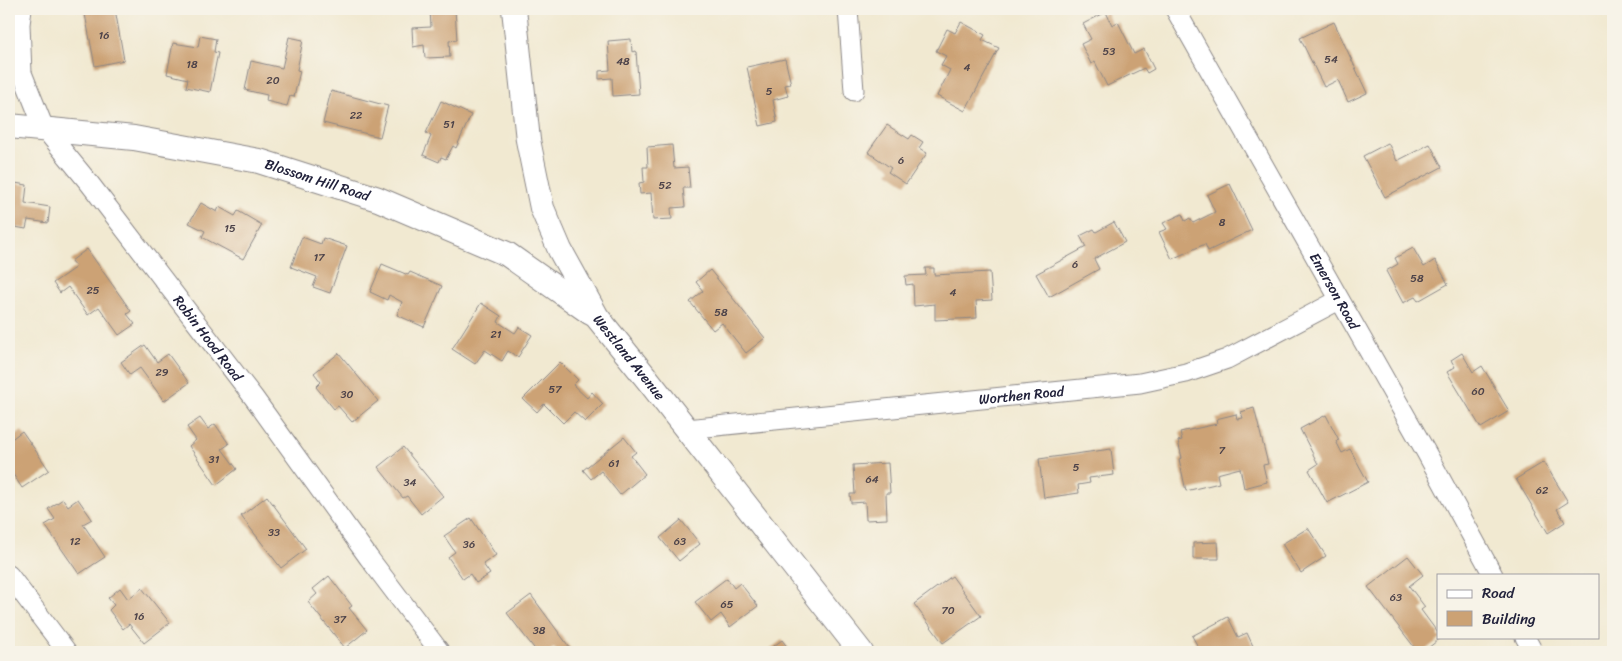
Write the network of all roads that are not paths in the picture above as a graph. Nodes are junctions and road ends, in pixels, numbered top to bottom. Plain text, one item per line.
1 (22, 9) edge
2 (514, 9) edge
3 (848, 9) edge
4 (1175, 9) edge
5 (854, 91) dead end
6 (9, 126) edge
7 (44, 128) junction
8 (1339, 300) junction
9 (597, 317) junction
10 (687, 429) junction
11 (1492, 574) edge
12 (9, 575) edge
13 (68, 652) edge
14 (440, 652) edge
15 (861, 652) edge

1 - 7 street, Robin Hood Road
2 - 9 street, Westland Avenue
3 - 5 street
4 - 8 street, Emerson Road
6 - 7 street, Blossom Hill Road
7 - 9 street, Blossom Hill Road
7 - 14 street, Robin Hood Road
8 - 10 street, Worthen Road
8 - 11 street, Emerson Road
9 - 10 street, Westland Avenue
10 - 15 street, Westland Avenue
12 - 13 street

